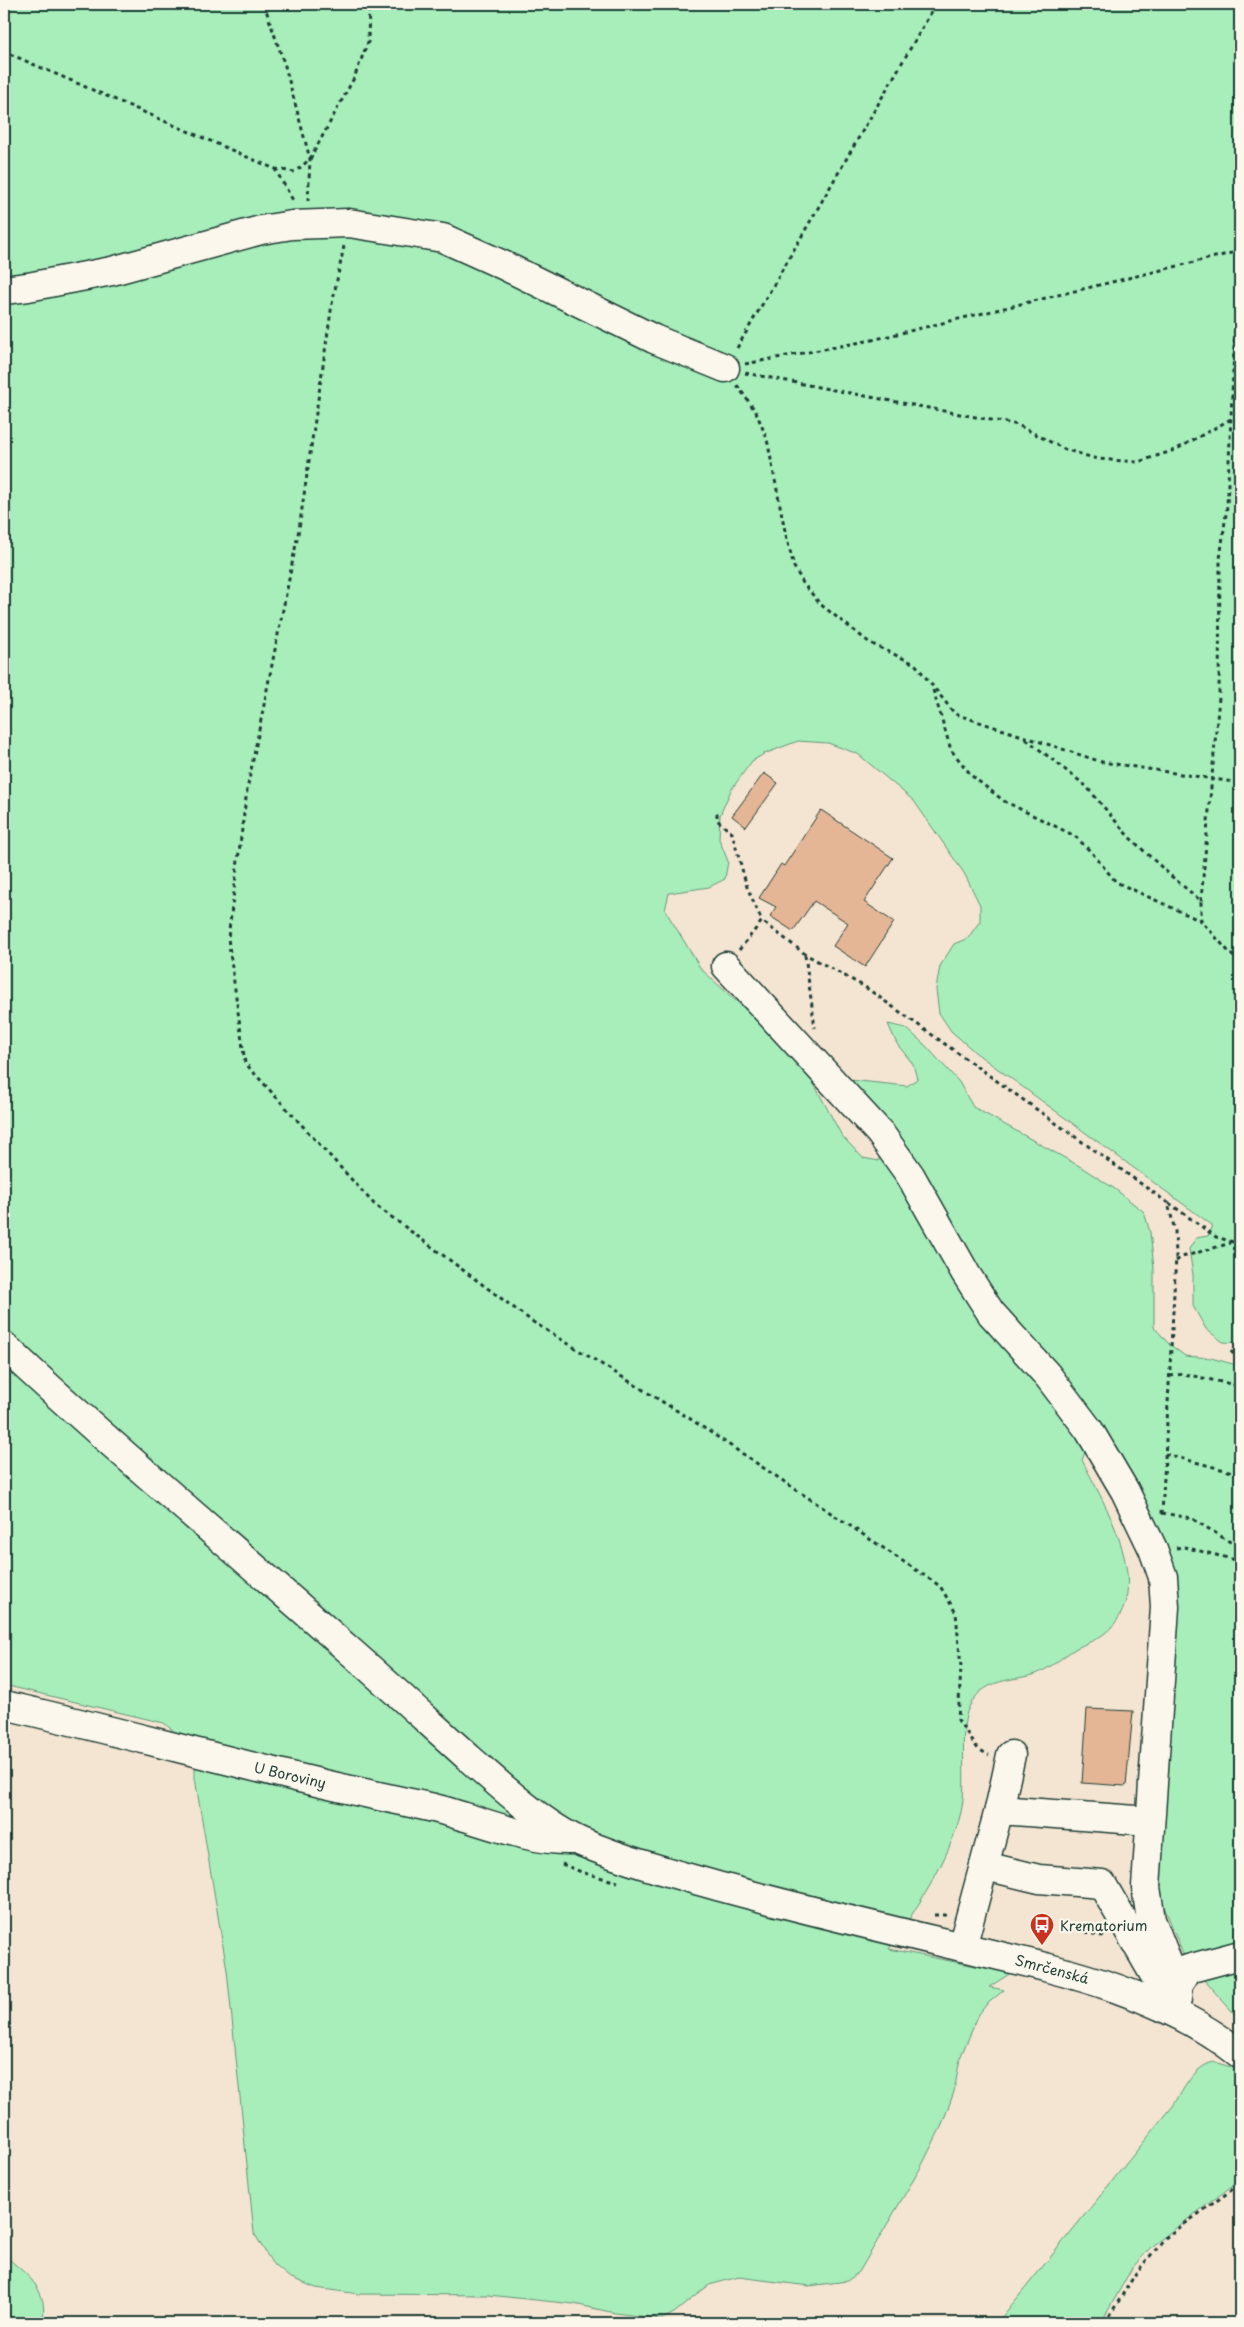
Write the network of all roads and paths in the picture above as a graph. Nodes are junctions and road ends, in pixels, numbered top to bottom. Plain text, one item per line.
1 (264, 4) edge
2 (369, 4) edge
3 (936, 4) edge
4 (4, 49) edge
5 (310, 159) junction
6 (275, 169) junction
7 (1240, 216) edge
8 (349, 223) junction
9 (307, 225) junction
10 (1239, 251) edge
11 (4, 290) edge
12 (725, 368) junction
13 (1240, 418) edge
14 (1231, 419) junction
15 (932, 687) junction
16 (1024, 738) junction
17 (1212, 779) junction
18 (1240, 783) edge
19 (716, 813) dead end
20 (1201, 901) junction
21 (762, 921) junction
22 (1201, 921) junction
23 (805, 954) junction
24 (1240, 964) edge
25 (726, 966) joint
26 (815, 1030) dead end
27 (1168, 1203) junction
28 (1231, 1243) junction
29 (1240, 1244) edge
30 (1176, 1261) junction
31 (4, 1346) edge
32 (1231, 1351) dead end
33 (1240, 1366) edge
34 (1240, 1375) edge
35 (1170, 1376) junction
36 (1239, 1386) edge
37 (1165, 1454) junction
38 (1240, 1474) edge
39 (1162, 1513) junction
40 (1162, 1522) dead end
41 (1240, 1548) edge
42 (1240, 1561) edge
43 (1159, 1566) junction
44 (4, 1705) edge
45 (1010, 1760) joint
46 (999, 1810) junction
47 (1150, 1821) junction
48 (577, 1840) junction
49 (985, 1866) junction
50 (962, 1947) junction
51 (1240, 1955) edge
52 (1177, 1986) junction
53 (1177, 2014) junction
54 (1240, 2054) edge
55 (1240, 2184) edge
56 (1105, 2323) edge

1 - 5 path
2 - 5 path
3 - 12 path
4 - 6 path
5 - 6 path
5 - 9 path
6 - 9 path
7 - 10 path
8 - 9 street
8 - 12 street
8 - 45 path
9 - 11 street
10 - 12 path
10 - 14 path
12 - 14 path
12 - 15 path
13 - 14 path
14 - 17 path
15 - 16 path
15 - 22 path
16 - 17 path
16 - 20 path
17 - 18 path
17 - 20 path
19 - 21 path
20 - 22 path
21 - 23 path
21 - 25 path
22 - 24 path
23 - 26 path
23 - 27 path
25 - 43 street
27 - 28 path
27 - 30 path
28 - 29 path
28 - 30 path
30 - 35 path
31 - 48 street
32 - 33 path
34 - 36 path
35 - 36 path
35 - 37 path
37 - 38 path
37 - 39 path
39 - 40 path
39 - 41 path
42 - 43 path
43 - 47 street
44 - 48 street, U Boroviny
45 - 46 street
46 - 47 street
46 - 49 street
47 - 52 street
48 - 50 street, Smrčenská
49 - 50 street
49 - 53 street
50 - 53 street, Smrčenská
51 - 52 street
52 - 53 street
53 - 54 street, Smrčenská
55 - 56 path

